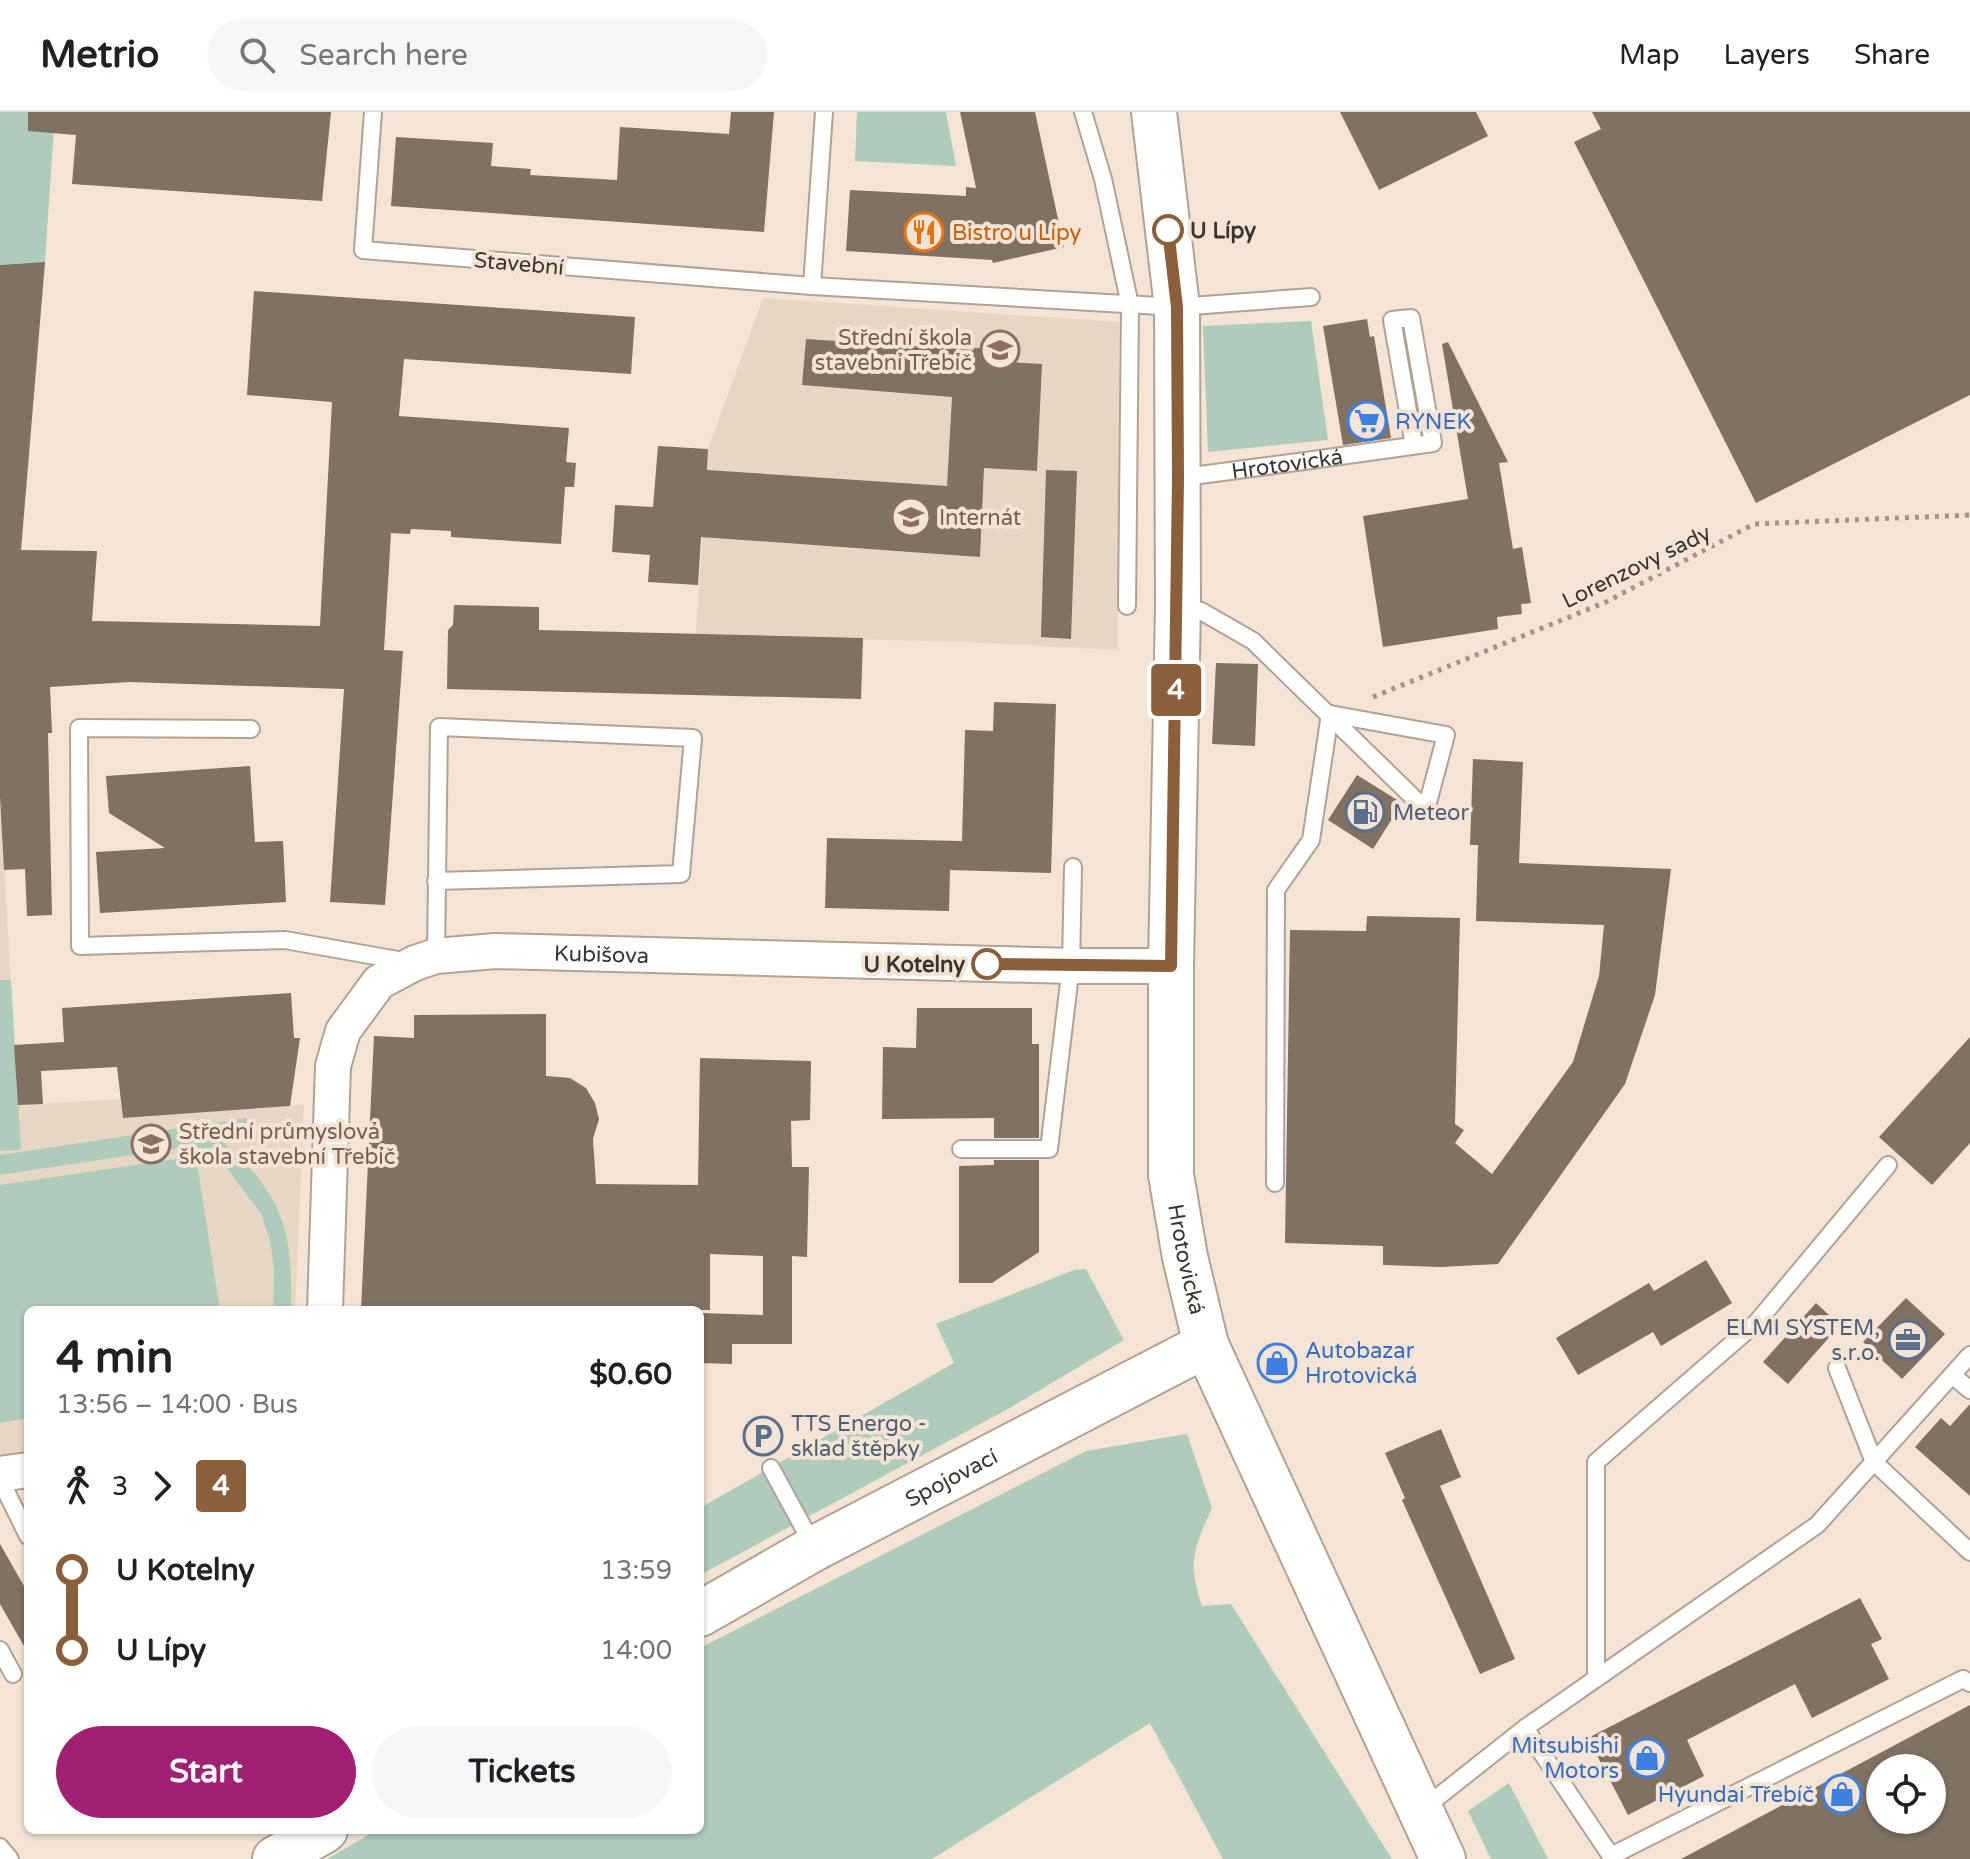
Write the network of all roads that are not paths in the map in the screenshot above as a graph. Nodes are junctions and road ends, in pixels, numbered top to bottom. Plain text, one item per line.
1 (373, 112) edge
2 (824, 112) edge
3 (1083, 112) edge
4 (1154, 112) edge
5 (812, 286) junction
6 (1311, 297) dead end
7 (1130, 305) junction
8 (1177, 307) junction
9 (1392, 320) dead end
10 (1178, 479) junction
11 (1127, 606) dead end
12 (1178, 606) junction
13 (1330, 714) junction
14 (251, 729) dead end
15 (1073, 867) dead end
16 (436, 881) junction
17 (425, 960) junction
18 (1071, 966) junction
19 (1171, 966) junction
20 (961, 1149) dead end
21 (1888, 1165) dead end
22 (1275, 1183) dead end
23 (325, 1306) edge
24 (1206, 1345) junction
25 (1970, 1355) edge
26 (1837, 1368) dead end
27 (1952, 1375) junction
28 (1970, 1390) edge
29 (1874, 1462) junction
30 (771, 1468) dead end
31 (24, 1471) edge
32 (0, 1476) edge
33 (24, 1527) edge
34 (815, 1548) junction
35 (1970, 1552) edge
36 (704, 1612) edge
37 (0, 1650) edge
38 (13, 1674) dead end
39 (1596, 1678) junction
40 (1970, 1683) edge
41 (1525, 1728) junction
42 (1419, 1812) junction
43 (318, 1834) edge
44 (0, 1847) edge
45 (1612, 1858) edge
46 (10, 1859) edge
47 (275, 1859) edge
48 (1443, 1859) edge

1 - 5 lane, Stavební
2 - 5 lane
3 - 7 lane
4 - 8 main road, Hrotovická
5 - 7 lane, Stavební
6 - 8 lane
7 - 8 lane, Stavební
7 - 11 lane
8 - 10 main road, Hrotovická
9 - 10 lane, Hrotovická
10 - 12 main road, Hrotovická
12 - 13 lane
12 - 19 main road, Hrotovická
13 - 13 lane
13 - 22 lane
14 - 17 lane
15 - 18 lane
16 - 16 lane
16 - 17 lane
17 - 18 street, Kubišova
17 - 23 street, Kubišova
18 - 19 street, Kubišova
18 - 20 lane
19 - 24 main road, Hrotovická
21 - 39 lane
24 - 34 main road, Spojovací
24 - 42 main road, Hrotovická
25 - 27 lane
26 - 29 lane
27 - 28 lane
27 - 29 lane
29 - 35 lane
29 - 39 lane
30 - 34 lane
31 - 32 street
32 - 33 lane
34 - 36 main road, Spojovací
37 - 38 lane
39 - 41 lane
40 - 45 lane
41 - 42 lane
41 - 45 lane
42 - 48 main road, Hrotovická
43 - 47 main road
44 - 46 lane

